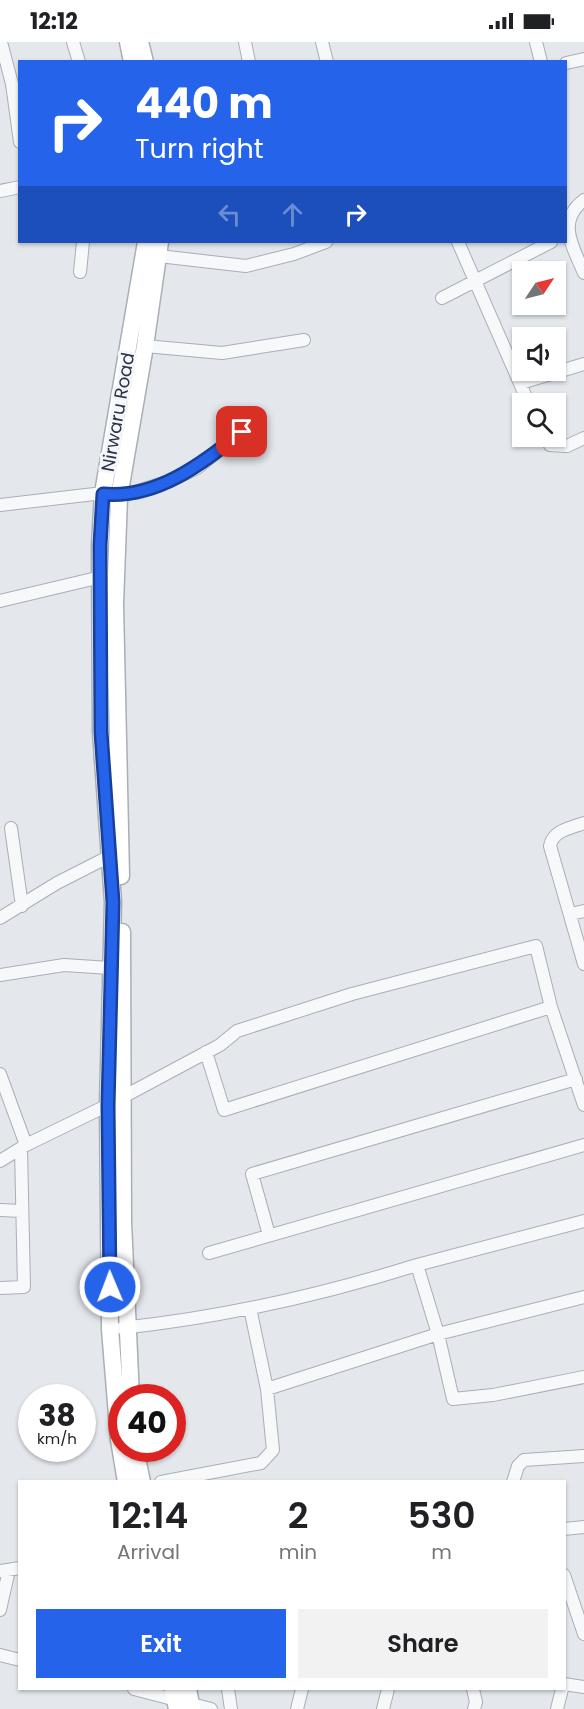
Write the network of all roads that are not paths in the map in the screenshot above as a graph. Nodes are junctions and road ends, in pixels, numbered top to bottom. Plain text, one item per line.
1 (1, 42) edge
2 (73, 42) edge
3 (128, 42) edge
4 (141, 42) edge
5 (244, 42) edge
6 (322, 42) edge
7 (536, 42) edge
8 (584, 59) edge
9 (78, 60) edge
10 (132, 60) edge
11 (146, 60) edge
12 (248, 60) edge
13 (326, 60) edge
14 (540, 60) edge
15 (567, 63) edge
16 (18, 128) edge
17 (18, 187) edge
18 (0, 191) edge
19 (584, 200) edge
20 (567, 226) edge
21 (567, 235) edge
22 (83, 243) edge
23 (146, 243) edge
24 (320, 243) edge
25 (458, 243) edge
26 (522, 243) edge
27 (549, 243) edge
28 (292, 248) edge
29 (160, 249) edge
30 (527, 254) junction
31 (80, 272) dead end
32 (584, 273) edge
33 (474, 281) junction
34 (442, 298) dead end
35 (304, 340) dead end
36 (145, 346) junction
37 (584, 364) edge
38 (521, 383) junction
39 (525, 393) edge
40 (242, 432) dead end
41 (584, 438) edge
42 (566, 446) edge
43 (111, 495) junction
44 (0, 505) edge
45 (101, 577) junction
46 (0, 601) edge
47 (584, 823) edge
48 (11, 828) dead end
49 (110, 856) junction
50 (22, 906) junction
51 (584, 910) edge
52 (570, 914) junction
53 (0, 918) edge
54 (584, 964) edge
55 (110, 968) junction
56 (0, 975) edge
57 (551, 1007) junction
58 (206, 1052) junction
59 (0, 1074) edge
60 (576, 1079) junction
61 (123, 1096) junction
62 (584, 1105) edge
63 (108, 1106) junction
64 (584, 1145) edge
65 (24, 1147) junction
66 (0, 1161) edge
67 (0, 1210) edge
68 (22, 1211) junction
69 (584, 1221) edge
70 (269, 1235) junction
71 (209, 1253) dead end
72 (417, 1265) junction
73 (0, 1288) edge
74 (584, 1297) edge
75 (250, 1308) junction
76 (118, 1328) junction
77 (438, 1334) junction
78 (584, 1377) edge
79 (128, 1384) edge
80 (267, 1389) junction
81 (584, 1456) edge
82 (138, 1462) edge
83 (126, 1480) edge
84 (142, 1480) edge
85 (172, 1480) edge
86 (514, 1480) edge
87 (584, 1527) edge
88 (566, 1529) edge
89 (10, 1569) edge
90 (566, 1581) edge
91 (0, 1610) edge
92 (584, 1634) edge
93 (0, 1655) edge
94 (18, 1660) edge
95 (566, 1684) edge
96 (584, 1687) edge
97 (138, 1690) edge
98 (228, 1690) edge
99 (302, 1690) edge
100 (387, 1690) edge
101 (473, 1690) edge
102 (562, 1690) edge
103 (183, 1700) edge
104 (211, 1709) edge
105 (231, 1709) edge
106 (297, 1709) edge
107 (383, 1709) edge
108 (474, 1709) edge
109 (557, 1709) edge

1 - 16 street
2 - 9 street
3 - 10 street
4 - 11 street
5 - 12 street
6 - 13 street
7 - 14 street
8 - 15 street
17 - 18 street
19 - 20 street
21 - 32 street
22 - 31 street
23 - 43 street, Nirwaru Road
24 - 28 street
25 - 33 street
26 - 30 street
27 - 30 street
28 - 29 street
29 - 36 street, Nirwaru Road
30 - 33 street
33 - 34 street
33 - 38 street
35 - 36 street
36 - 43 street, Nirwaru Road
37 - 38 street
38 - 39 street
40 - 43 street
41 - 42 street
43 - 44 street
43 - 45 street, Nirwaru Road
43 - 61 street, Nirwaru Road
45 - 46 street
45 - 49 street, Nirwaru Road
47 - 52 street
48 - 50 street
49 - 50 street
49 - 55 street, Nirwaru Road
50 - 53 street
51 - 52 street
52 - 54 street
55 - 56 street
55 - 63 street, Nirwaru Road
57 - 58 street
57 - 58 street
57 - 60 street
58 - 61 street
59 - 65 street
60 - 62 street
60 - 70 street
61 - 63 street
61 - 76 street, Nirwaru Road
63 - 65 street
63 - 76 street, Nirwaru Road
64 - 70 street
65 - 66 street
65 - 68 street
67 - 68 street
68 - 73 street
69 - 72 street
70 - 71 street
72 - 75 street
72 - 77 street
74 - 77 street
75 - 76 street
75 - 80 street
76 - 79 street, Nirwaru Road
76 - 83 street, Nirwaru Road
77 - 78 street
77 - 80 street
80 - 85 street
81 - 86 street
82 - 84 street
87 - 88 street
89 - 91 street
90 - 92 street
93 - 94 street
95 - 96 street
97 - 103 street
98 - 105 street
99 - 106 street
100 - 107 street
101 - 108 street
102 - 109 street
103 - 104 street

